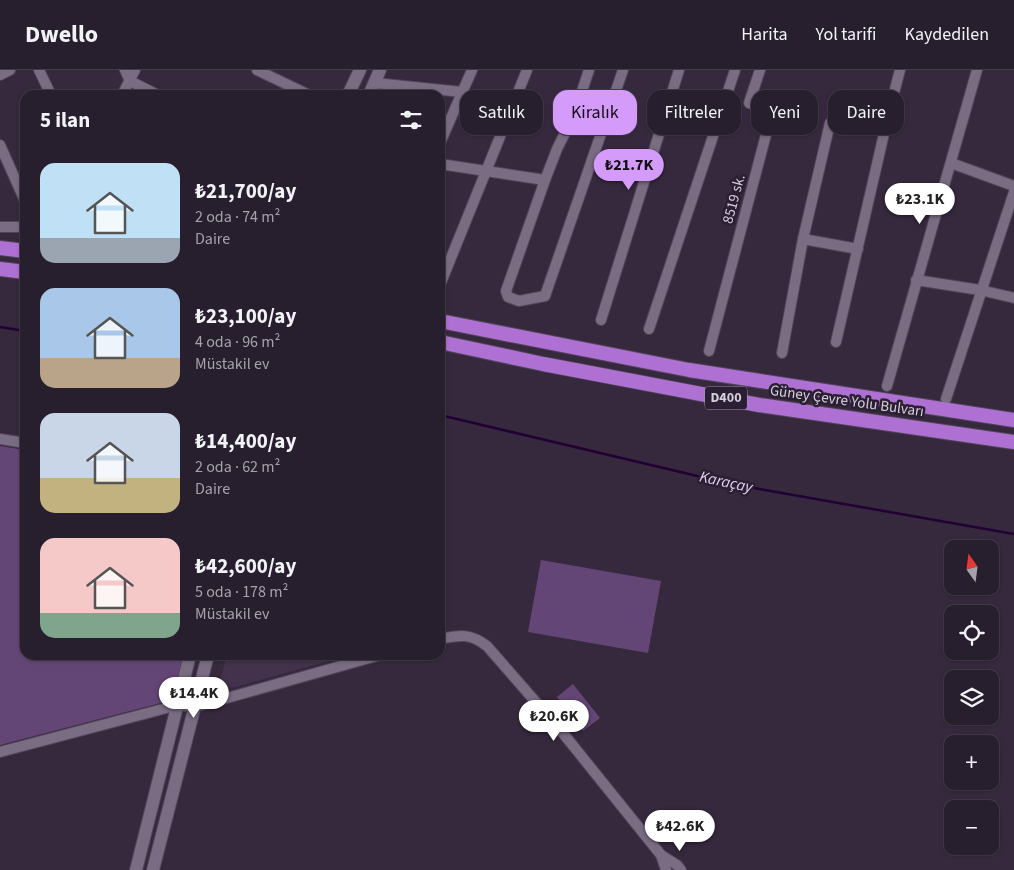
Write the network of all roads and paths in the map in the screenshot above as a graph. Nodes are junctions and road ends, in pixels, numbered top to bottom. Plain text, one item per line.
1 (10, 70) edge
2 (39, 70) edge
3 (125, 70) edge
4 (134, 70) edge
5 (257, 70) edge
6 (360, 70) edge
7 (380, 70) edge
8 (472, 70) edge
9 (527, 70) edge
10 (589, 70) edge
11 (623, 70) edge
12 (679, 70) edge
13 (735, 70) edge
14 (760, 70) edge
15 (900, 70) edge
16 (978, 70) edge
17 (0, 75) edge
18 (130, 81) junction
19 (375, 83) junction
20 (49, 90) edge
21 (125, 90) edge
22 (148, 90) edge
23 (299, 90) edge
24 (350, 90) edge
25 (372, 90) edge
26 (443, 90) edge
27 (445, 90) edge
28 (463, 90) edge
29 (895, 90) edge
30 (460, 92) edge
31 (460, 97) edge
32 (445, 131) edge
33 (828, 132) edge
34 (884, 135) edge
35 (0, 145) edge
36 (952, 163) junction
37 (445, 165) edge
38 (486, 171) junction
39 (545, 180) junction
40 (1014, 186) edge
41 (20, 190) edge
42 (1014, 192) edge
43 (0, 227) edge
44 (20, 227) edge
45 (803, 239) junction
46 (0, 248) edge
47 (858, 249) junction
48 (20, 250) edge
49 (0, 270) edge
50 (20, 272) edge
51 (445, 273) edge
52 (916, 280) junction
53 (980, 290) junction
54 (1014, 298) edge
55 (601, 320) dead end
56 (445, 322) edge
57 (649, 329) dead end
58 (836, 342) dead end
59 (445, 343) edge
60 (709, 351) dead end
61 (782, 353) dead end
62 (887, 386) dead end
63 (946, 398) dead end
64 (1014, 420) edge
65 (0, 439) edge
66 (20, 442) edge
67 (1014, 442) edge
68 (445, 638) edge
69 (189, 660) edge
70 (207, 660) edge
71 (362, 660) edge
72 (178, 705) junction
73 (196, 707) junction
74 (0, 752) edge
75 (661, 855) junction
76 (136, 870) edge
77 (153, 870) edge
78 (666, 870) edge
79 (681, 870) edge

1 - 17 street
2 - 20 street
3 - 18 street
4 - 18 street
5 - 23 street
6 - 24 street
7 - 19 street
8 - 28 street
9 - 38 street
10 - 39 street
11 - 39 street
12 - 55 street
13 - 57 street
14 - 60 street, 8519 sk.
15 - 29 street
16 - 36 street
18 - 21 street
18 - 22 street
19 - 25 street
19 - 26 street
27 - 30 street
31 - 32 street
33 - 45 street
34 - 47 street
35 - 41 street
36 - 40 street
36 - 52 street
37 - 38 street
38 - 39 street
38 - 51 street
42 - 53 street
43 - 44 street
45 - 47 street
45 - 61 street
46 - 48 highway
47 - 58 street
49 - 50 highway
52 - 53 street
52 - 62 street
53 - 54 street
53 - 63 street
56 - 64 highway, Güney Çevre Yolu Bulvarı / D400
59 - 67 highway, Güney Çevre Yolu Bulvarı / D400
65 - 66 street
68 - 75 street
69 - 72 street
70 - 73 street
71 - 73 street
72 - 73 street
72 - 74 street
72 - 76 street
73 - 77 street
75 - 78 street
75 - 79 street

